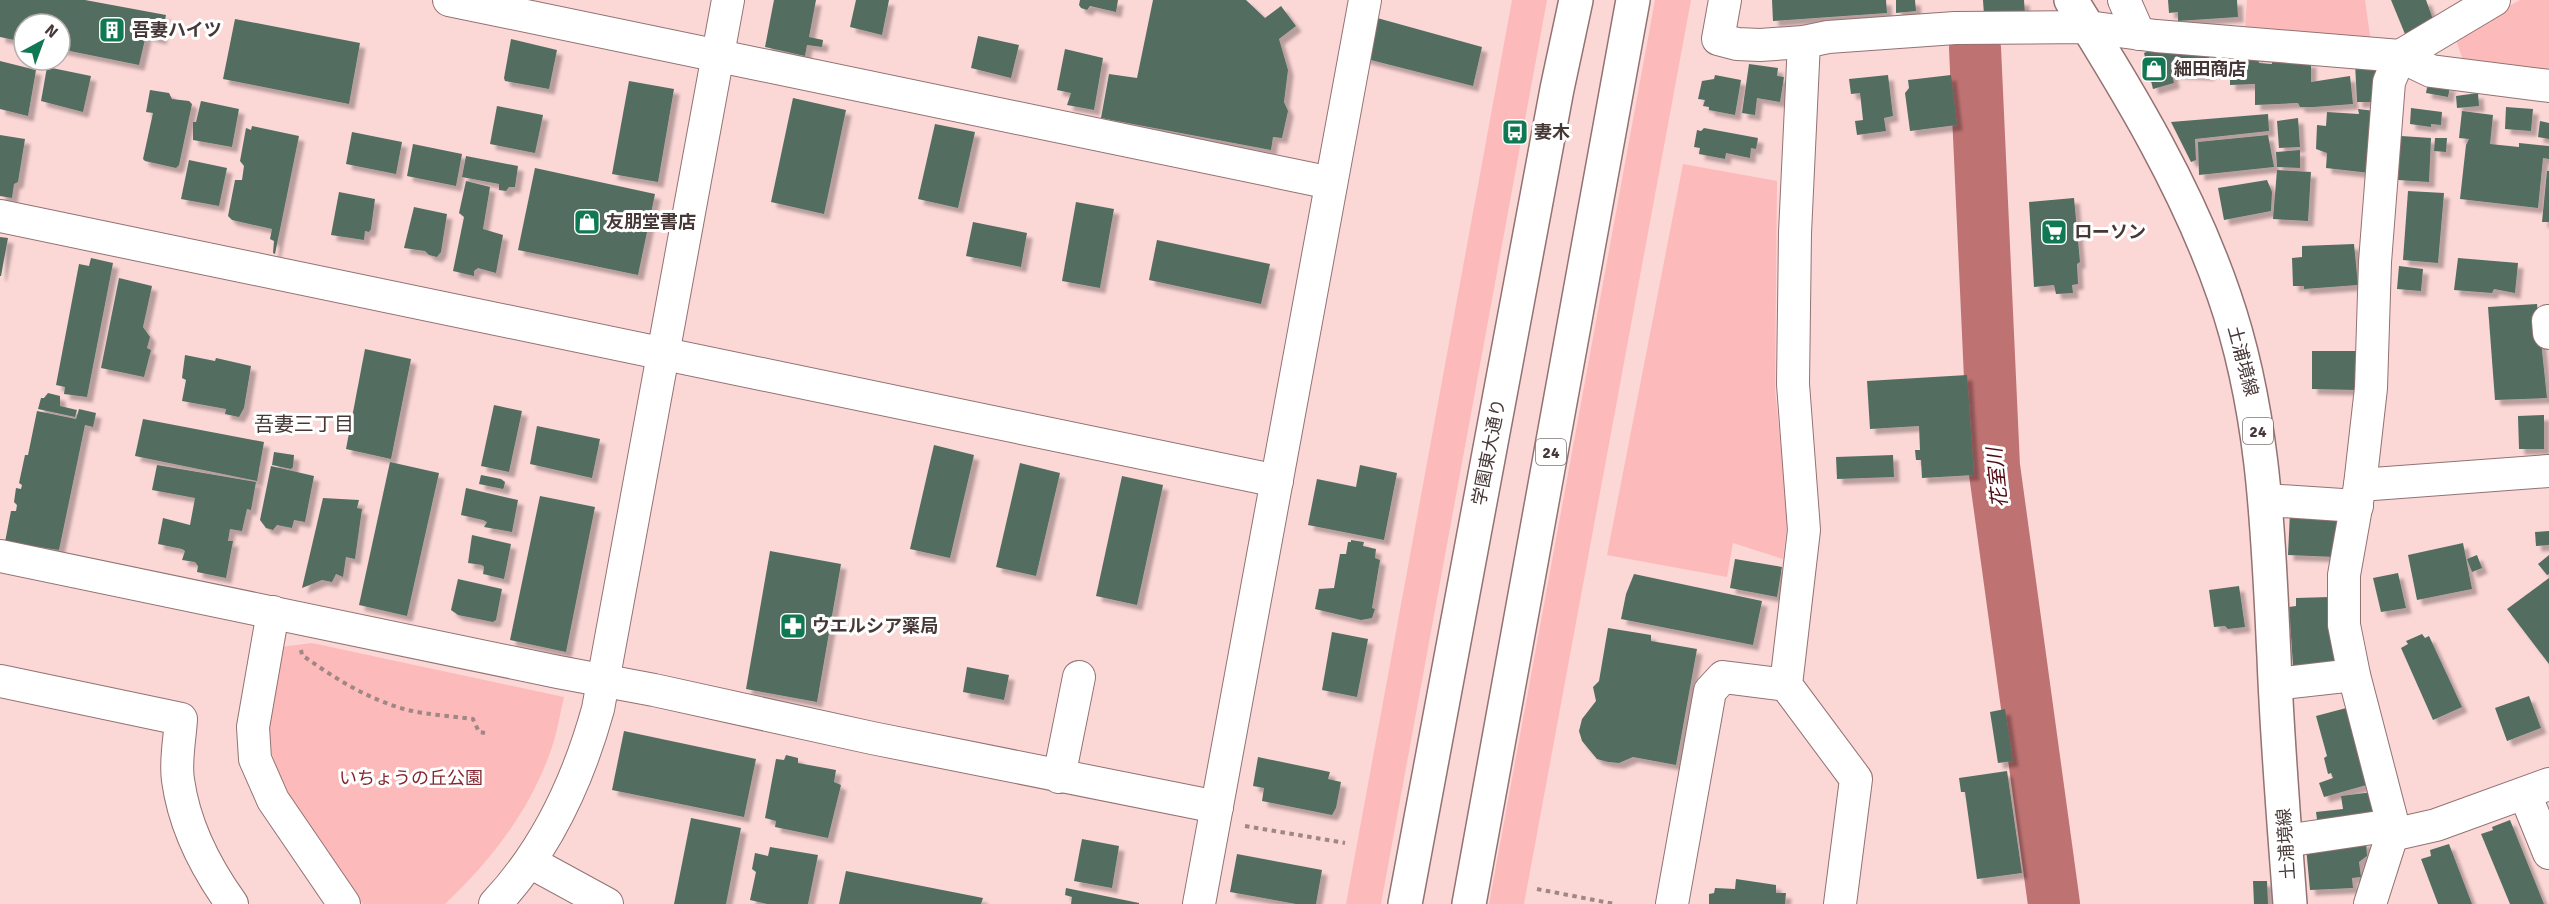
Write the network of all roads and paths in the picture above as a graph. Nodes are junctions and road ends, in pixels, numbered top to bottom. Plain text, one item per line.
1 (449, 0) edge
2 (728, 0) edge
3 (1365, 0) edge
4 (1576, 0) edge
5 (1633, 0) edge
6 (1725, 0) edge
7 (2124, 0) edge
8 (2494, 0) edge
9 (2079, 13) edge
10 (2139, 34) junction
11 (1804, 42) junction
12 (718, 55) junction
13 (2400, 56) junction
14 (2549, 86) edge
15 (1331, 183) junction
16 (0, 216) edge
17 (663, 355) junction
18 (2549, 471) edge
19 (1277, 481) junction
20 (2358, 496) junction
21 (2266, 500) junction
22 (0, 556) edge
23 (273, 612) junction
24 (300, 646) dead end
25 (2354, 675) junction
26 (1079, 677) dead end
27 (0, 681) edge
28 (604, 681) junction
29 (2275, 684) junction
30 (1786, 685) junction
31 (485, 733) dead end
32 (1059, 777) junction
33 (2537, 789) edge
34 (1216, 814) junction
35 (2393, 830) junction
36 (2286, 841) junction
37 (1345, 843) dead end
38 (2549, 853) edge
39 (531, 862) junction
40 (1537, 889) dead end
41 (232, 904) edge
42 (344, 904) edge
43 (495, 904) edge
44 (607, 904) edge
45 (1199, 904) edge
46 (1405, 904) edge
47 (1469, 904) edge
48 (1615, 904) edge
49 (1672, 904) edge
50 (1840, 904) edge
51 (2290, 904) edge
52 (2370, 904) edge

1 - 12 street
2 - 12 street
3 - 15 street
4 - 46 main road, 学園東大通り
5 - 47 main road, 24
6 - 11 street
7 - 10 street
8 - 13 street
9 - 10 street
9 - 11 street
9 - 21 main road, 土浦境線 / 24
10 - 13 street
11 - 30 street
12 - 15 street
12 - 17 street
13 - 14 street
13 - 20 street
15 - 19 street
16 - 17 street
17 - 19 street
17 - 28 street
18 - 20 street
19 - 34 street
20 - 21 street
20 - 25 street
21 - 29 main road, 土浦境線 / 24
22 - 23 street
23 - 28 street
23 - 42 street
24 - 31 path
25 - 29 street
25 - 35 street
26 - 32 street
27 - 41 street
28 - 32 street
28 - 39 street
29 - 36 main road, 土浦境線 / 24
30 - 49 street
30 - 50 street
32 - 34 street
33 - 35 street
33 - 38 street
34 - 37 path
34 - 45 street
35 - 36 street
35 - 52 street
36 - 51 main road, 土浦境線 / 24
39 - 43 street
39 - 44 street
40 - 48 path

